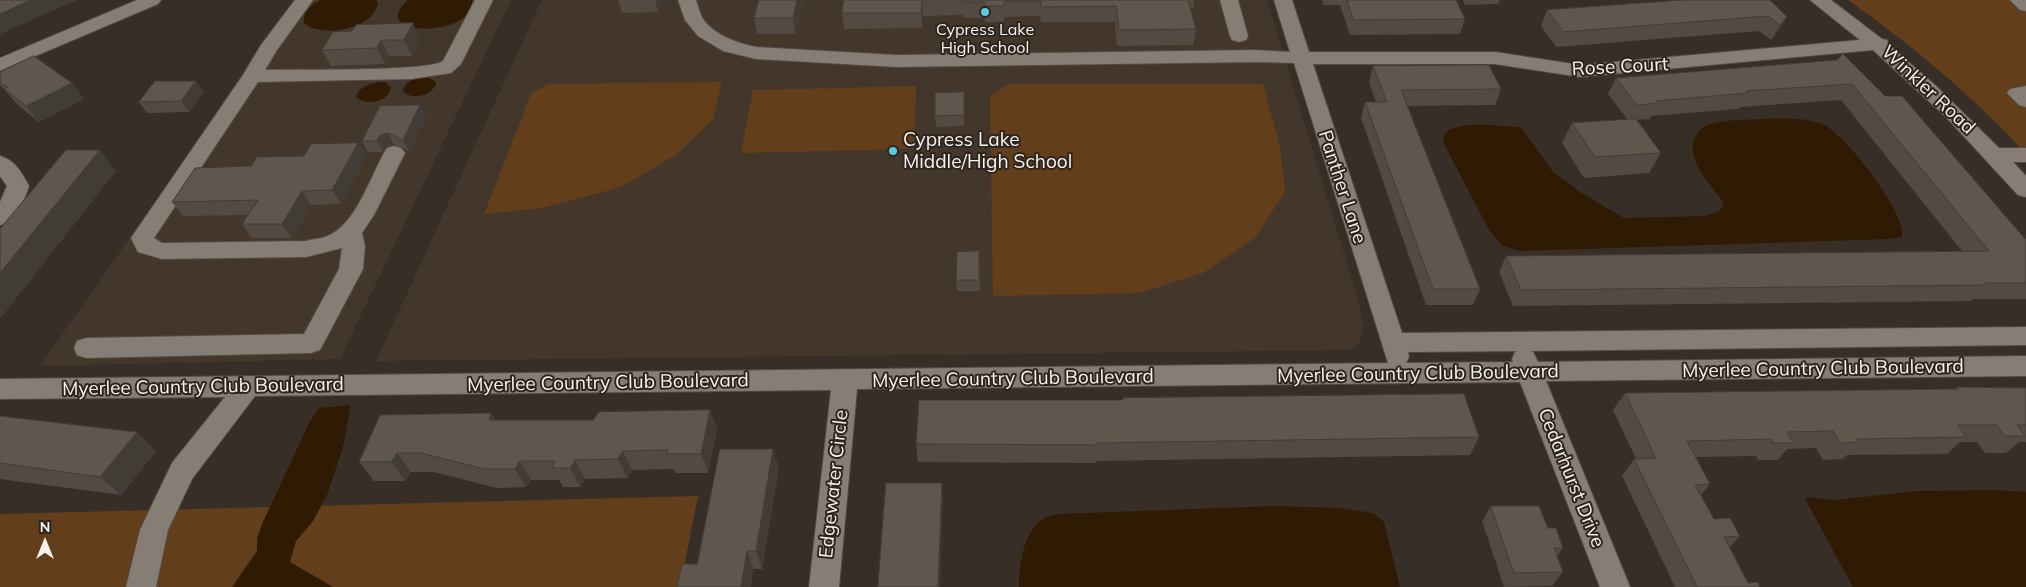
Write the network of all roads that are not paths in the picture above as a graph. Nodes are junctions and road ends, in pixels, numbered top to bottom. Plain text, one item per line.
1 (152, 0) edge
2 (304, 0) edge
3 (484, 0) edge
4 (687, 0) edge
5 (1229, 0) edge
6 (1283, 0) edge
7 (1819, 0) edge
8 (2019, 0) edge
9 (2026, 6) edge
10 (1239, 36) dead end
11 (1880, 44) junction
12 (1301, 58) junction
13 (0, 65) edge
14 (252, 76) junction
15 (2026, 92) edge
16 (2026, 101) edge
17 (394, 153) dead end
18 (1995, 155) junction
19 (2026, 155) edge
20 (0, 164) edge
21 (2023, 184) edge
22 (0, 217) edge
23 (350, 232) junction
24 (2026, 336) edge
25 (1516, 341) junction
26 (1393, 342) junction
27 (86, 348) dead end
28 (2026, 366) edge
29 (1401, 373) junction
30 (1529, 373) junction
31 (845, 381) junction
32 (248, 387) junction
33 (0, 389) edge
34 (141, 587) edge
35 (824, 587) edge
36 (1615, 587) edge

1 - 13 street
2 - 14 street
3 - 14 street
4 - 12 street, Rose Court
5 - 10 street
6 - 12 street, Panther Lane
7 - 11 street, Winkler Road
8 - 9 street
11 - 12 street, Rose Court
11 - 18 street, Winkler Road
12 - 26 street, Panther Lane
14 - 23 street
15 - 16 street
17 - 23 street
18 - 19 street
18 - 21 street, Winkler Road
20 - 22 street
23 - 27 street
24 - 25 street, Myerlee Country Club Boulevard
25 - 26 street, Myerlee Country Club Boulevard
25 - 30 street, Cedarhurst Drive
26 - 29 street, Panther Lane
28 - 30 street, Myerlee Country Club Boulevard
29 - 30 street, Myerlee Country Club Boulevard
29 - 31 street, Myerlee Country Club Boulevard
30 - 36 street, Cedarhurst Drive
31 - 32 street, Myerlee Country Club Boulevard
31 - 35 street, Edgewater Circle
32 - 33 street, Myerlee Country Club Boulevard
32 - 34 street

